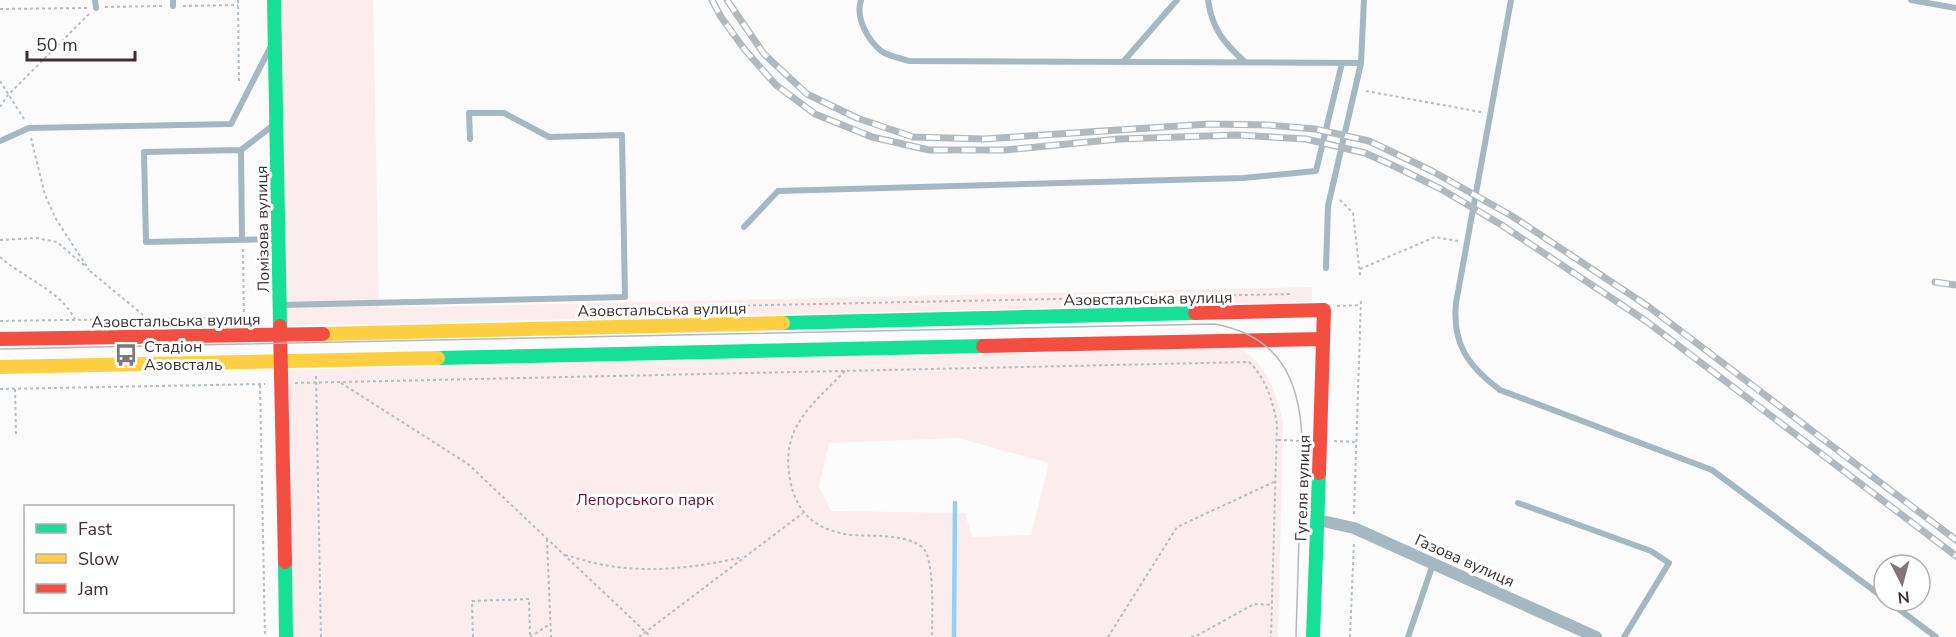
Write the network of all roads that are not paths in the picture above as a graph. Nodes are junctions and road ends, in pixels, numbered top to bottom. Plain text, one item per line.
1 (95, 0) edge
2 (274, 0) edge
3 (861, 0) edge
4 (1177, 0) edge
5 (1208, 0) edge
6 (1364, 0) edge
7 (1511, 0) edge
8 (1911, 0) edge
9 (1937, 2) edge
10 (96, 8) road end
11 (1956, 8) edge
12 (274, 39) junction
13 (1123, 62) junction
14 (1245, 63) junction
15 (1342, 63) junction
16 (1361, 63) junction
17 (276, 123) junction
18 (470, 139) dead end
19 (0, 141) edge
20 (241, 150) junction
21 (744, 227) dead end
22 (278, 239) junction
23 (242, 240) junction
24 (1326, 268) dead end
25 (280, 305) junction
26 (1324, 306) joint
27 (280, 335) junction
28 (0, 339) edge
29 (1323, 339) junction
30 (281, 362) junction
31 (0, 367) edge
32 (1518, 502) dead end
33 (1318, 520) junction
34 (1433, 563) junction
35 (1872, 589) edge
36 (1904, 613) edge
37 (286, 637) edge
38 (1314, 637) edge
39 (1408, 637) edge
40 (1596, 637) edge
41 (1624, 637) edge
42 (1936, 637) edge

1 - 10 lane
2 - 12 street, Ломізова вулиця
3 - 13 lane
4 - 13 lane
5 - 14 lane
6 - 16 lane
7 - 35 lane
8 - 9 lane
9 - 11 lane
12 - 17 street, Ломізова вулиця
12 - 19 lane
13 - 14 lane
14 - 15 lane
15 - 16 lane
15 - 21 lane
16 - 24 lane
17 - 20 lane
17 - 22 street, Ломізова вулиця
18 - 25 lane
20 - 23 lane
20 - 23 lane
22 - 23 lane
22 - 25 street, Ломізова вулиця
25 - 27 street, Ломізова вулиця
26 - 27 street, Азовстальська вулиця
26 - 29 street, Гугеля вулиця
27 - 28 street, Азовстальська вулиця
27 - 30 street, Ломізова вулиця
29 - 30 street
29 - 33 street, Гугеля вулиця
30 - 31 street
30 - 37 street, Ломізова вулиця
32 - 41 lane
33 - 34 street, Газова вулиця
33 - 38 street, Гугеля вулиця
34 - 39 lane
34 - 40 street, Газова вулиця
36 - 42 lane

